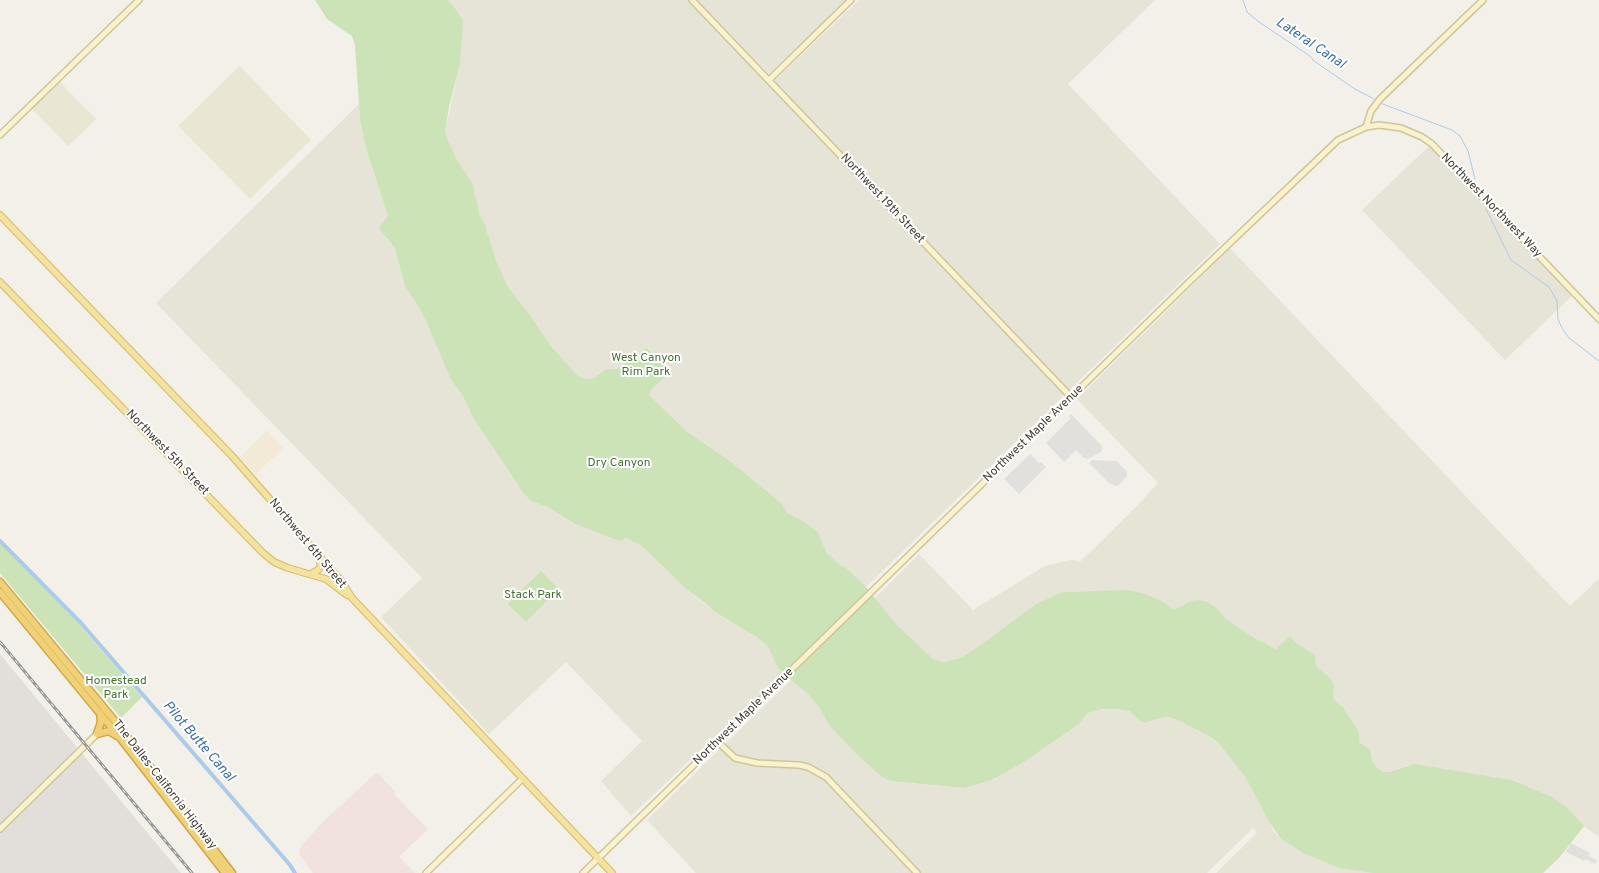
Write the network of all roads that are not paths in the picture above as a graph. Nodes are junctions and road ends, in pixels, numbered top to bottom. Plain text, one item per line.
1 (139, 0) edge
2 (692, 0) edge
3 (851, 0) edge
4 (1484, 0) edge
5 (769, 80) junction
6 (1366, 128) junction
7 (0, 135) edge
8 (1, 216) edge
9 (0, 282) edge
10 (1599, 320) edge
11 (1072, 398) junction
12 (318, 555) junction
13 (311, 574) junction
14 (0, 582) edge
15 (0, 592) edge
16 (352, 598) junction
17 (100, 712) junction
18 (98, 734) junction
19 (121, 739) junction
20 (718, 742) junction
21 (522, 779) junction
22 (0, 829) edge
23 (598, 858) junction
24 (225, 873) edge
25 (232, 873) edge
26 (426, 873) edge
27 (583, 873) edge
28 (612, 873) edge
29 (917, 873) edge

1 - 7 street
2 - 5 street, Northwest 19th Street
3 - 5 street
4 - 6 street
5 - 11 street, Northwest 19th Street
6 - 10 street, Northwest Northwest Way
6 - 11 street, Northwest Maple Avenue
8 - 12 main road, Northwest 6th Street
9 - 13 main road, Northwest 5th Street
11 - 20 street, Northwest Maple Avenue
12 - 13 main road
12 - 16 main road, Northwest 6th Street
13 - 16 main road, Northwest 5th Street
14 - 25 highway, The Dalles-California Highway
15 - 17 highway, The Dalles-California Highway
16 - 21 main road, Northwest 6th Street
17 - 18 highway
17 - 19 highway, The Dalles-California Highway
18 - 19 highway
18 - 22 street
19 - 24 highway, The Dalles-California Highway
20 - 23 street, Northwest Maple Avenue
20 - 29 street
21 - 23 main road, Northwest 6th Street
21 - 26 street
23 - 27 street, Northwest Maple Avenue
23 - 28 main road, Northwest 6th Street

